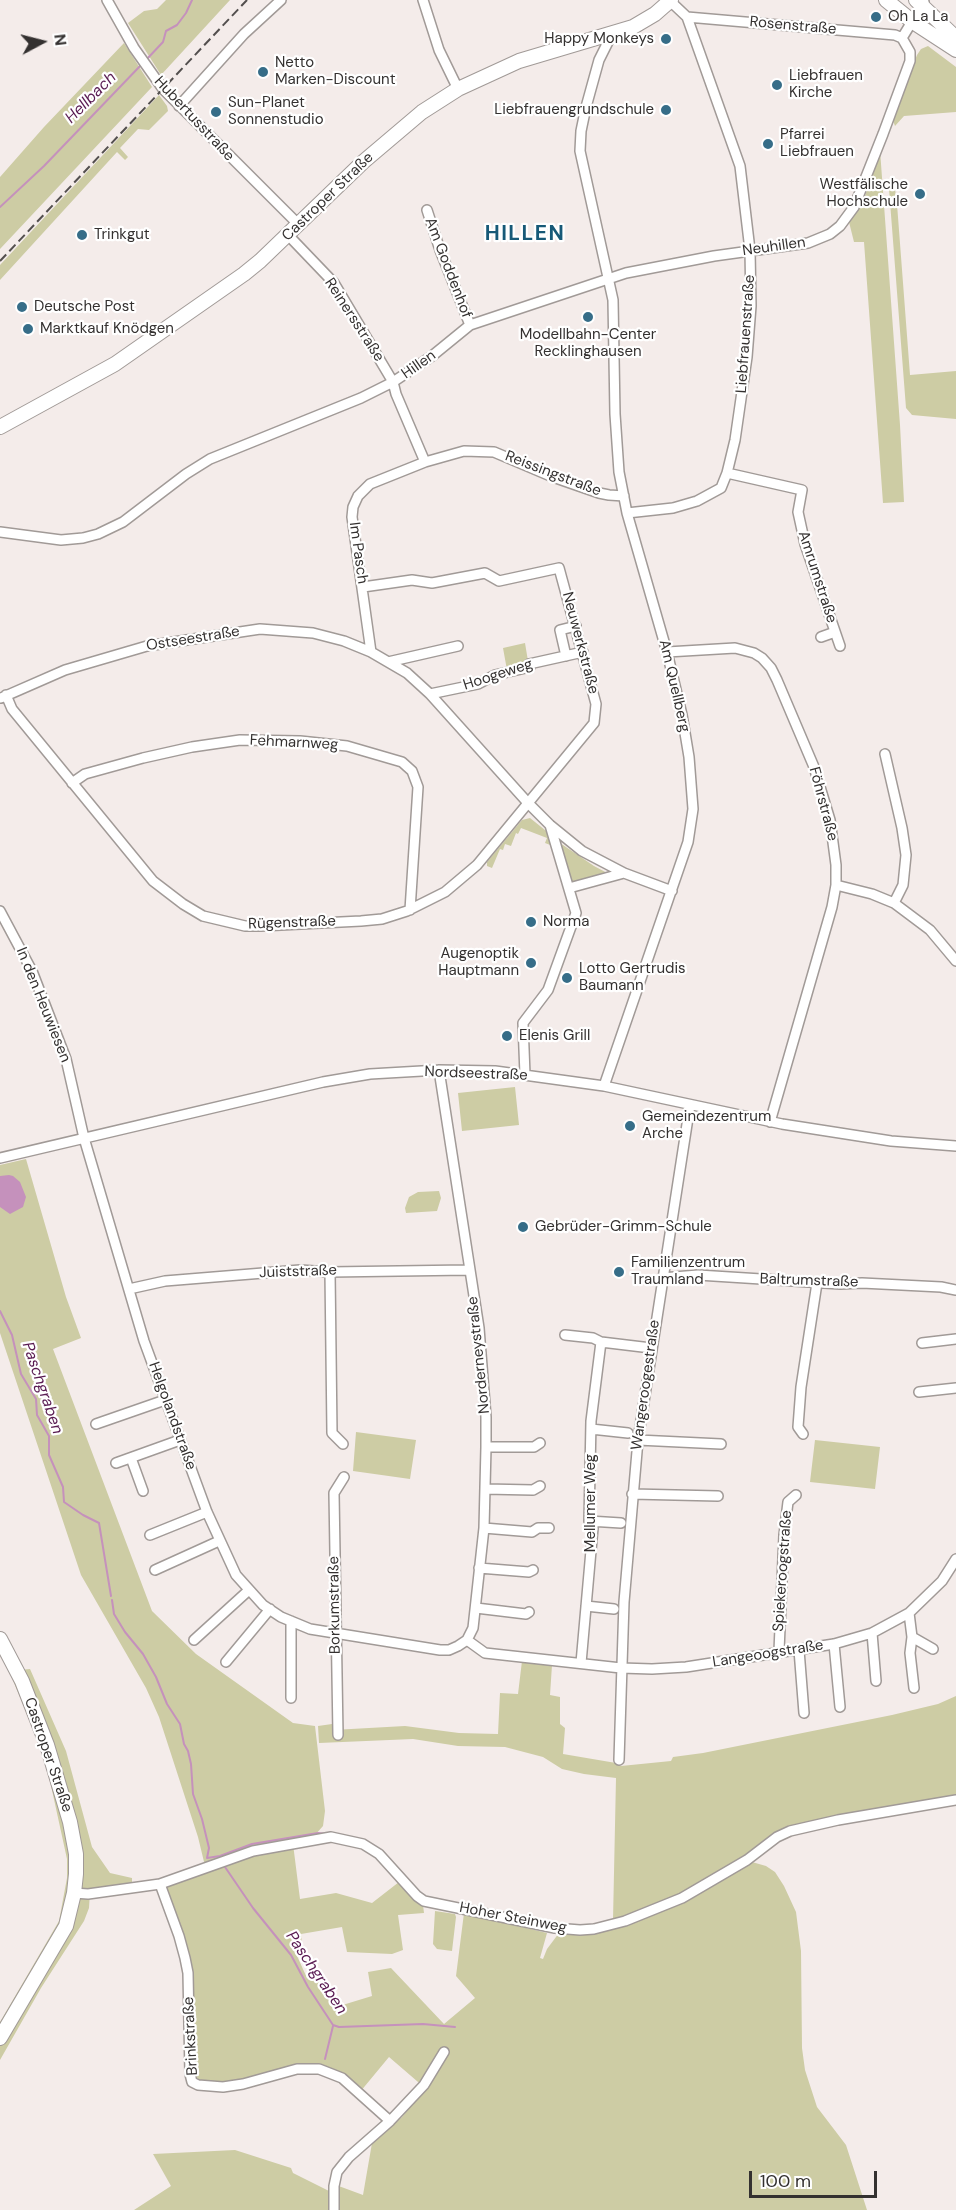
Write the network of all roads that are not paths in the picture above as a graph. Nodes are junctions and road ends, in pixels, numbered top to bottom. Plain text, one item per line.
1 (107, 0) edge
2 (281, 0) edge
3 (423, 0) edge
4 (670, 0) edge
5 (886, 0) edge
6 (921, 1) edge
7 (687, 17) junction
8 (913, 22) junction
9 (612, 34) junction
10 (902, 38) junction
11 (956, 38) edge
12 (956, 50) edge
13 (459, 89) junction
14 (179, 106) junction
15 (427, 210) dead end
16 (298, 224) junction
17 (288, 235) junction
18 (750, 250) junction
19 (609, 278) junction
20 (470, 326) junction
21 (393, 382) junction
22 (0, 427) edge
23 (425, 462) junction
24 (728, 473) junction
25 (624, 496) junction
26 (627, 513) junction
27 (0, 532) edge
28 (363, 587) junction
29 (576, 626) junction
30 (835, 632) junction
31 (821, 637) dead end
32 (458, 646) dead end
33 (840, 646) dead end
34 (371, 652) junction
35 (582, 652) junction
36 (667, 652) junction
37 (566, 656) junction
38 (388, 662) junction
39 (430, 694) junction
40 (3, 697) edge
41 (885, 754) dead end
42 (72, 783) junction
43 (528, 803) junction
44 (550, 825) junction
45 (624, 873) junction
46 (836, 885) junction
47 (569, 888) junction
48 (672, 891) junction
49 (894, 903) junction
50 (410, 910) junction
51 (0, 911) edge
52 (956, 961) edge
53 (439, 1070) junction
54 (525, 1075) junction
55 (604, 1086) junction
56 (690, 1105) junction
57 (770, 1122) junction
58 (84, 1138) junction
59 (956, 1146) edge
60 (0, 1158) edge
61 (468, 1270) junction
62 (330, 1272) junction
63 (662, 1278) junction
64 (817, 1283) junction
65 (129, 1289) junction
66 (956, 1290) edge
67 (566, 1335) dead end
68 (956, 1339) edge
69 (601, 1342) junction
70 (922, 1343) dead end
71 (651, 1348) junction
72 (956, 1388) edge
73 (919, 1392) dead end
74 (165, 1400) junction
75 (96, 1424) dead end
76 (591, 1429) junction
77 (628, 1433) dead end
78 (803, 1434) dead end
79 (180, 1440) junction
80 (638, 1440) junction
81 (540, 1443) dead end
82 (343, 1444) dead end
83 (721, 1444) dead end
84 (486, 1447) junction
85 (131, 1458) junction
86 (116, 1463) dead end
87 (344, 1477) dead end
88 (540, 1486) dead end
89 (485, 1489) junction
90 (143, 1491) dead end
91 (632, 1494) junction
92 (796, 1495) dead end
93 (718, 1496) dead end
94 (207, 1512) junction
95 (589, 1521) junction
96 (621, 1523) dead end
97 (484, 1528) junction
98 (549, 1528) dead end
99 (150, 1535) dead end
100 (219, 1541) junction
101 (956, 1559) edge
102 (479, 1568) junction
103 (154, 1570) dead end
104 (533, 1570) dead end
105 (952, 1574) edge
106 (249, 1590) junction
107 (586, 1606) junction
108 (476, 1608) junction
109 (614, 1608) dead end
110 (270, 1609) junction
111 (530, 1611) dead end
112 (909, 1613) junction
113 (291, 1621) junction
114 (872, 1633) junction
115 (335, 1634) junction
116 (912, 1637) junction
117 (0, 1639) edge
118 (194, 1640) dead end
119 (467, 1640) junction
120 (834, 1644) junction
121 (933, 1649) dead end
122 (799, 1650) junction
123 (778, 1651) junction
124 (4, 1654) edge
125 (226, 1662) dead end
126 (581, 1663) junction
127 (621, 1668) junction
128 (876, 1681) dead end
129 (914, 1688) dead end
130 (291, 1698) dead end
131 (840, 1707) dead end
132 (804, 1713) dead end
133 (338, 1735) dead end
134 (619, 1760) dead end
135 (956, 1800) edge
136 (160, 1884) junction
137 (74, 1893) junction
138 (0, 2038) edge
139 (444, 2052) dead end
140 (390, 2121) junction
141 (334, 2210) edge

1 - 14 street, Hubertusstraße
2 - 14 street
3 - 13 street
4 - 7 street
4 - 9 main road, Castroper Straße
5 - 8 main road
6 - 8 street
6 - 11 main road
7 - 10 street, Rosenstraße
7 - 18 street, Liebfrauenstraße
8 - 10 street
8 - 12 main road
9 - 13 main road, Castroper Straße
9 - 19 street
10 - 18 street, Neuhillen
13 - 16 main road, Castroper Straße
14 - 16 street, Hubertusstraße
15 - 20 street, Am Goddenhof
16 - 17 main road, Castroper Straße
17 - 21 street, Reinersstraße
17 - 22 main road, Castroper Straße
18 - 19 street, Neuhillen
18 - 24 street, Liebfrauenstraße
19 - 20 street, Hillen
19 - 25 street, Am Quellberg
20 - 21 street, Hillen
21 - 23 street
21 - 27 street, Hillen
23 - 25 street, Reissingstraße
23 - 28 street, Im Pasch
24 - 26 street, Liebfrauenstraße
24 - 30 street, Amrumstraße
25 - 26 street, Am Quellberg
26 - 36 street, Am Quellberg
28 - 29 street, Neuwerkstraße
28 - 34 street, Im Pasch
29 - 35 street, Neuwerkstraße
29 - 37 street
30 - 31 street, Amrumstraße
30 - 33 street, Amrumstraße
32 - 38 street
34 - 38 street, Ostseestraße
34 - 40 street, Ostseestraße
35 - 37 street, Hoogeweg
35 - 43 street, Neuwerkstraße
36 - 46 street, Föhrstraße
36 - 48 street, Am Quellberg
37 - 39 street, Hoogeweg
38 - 39 street, Ostseestraße
39 - 43 street, Ostseestraße
40 - 42 street, Rügenstraße
41 - 49 street
42 - 50 street, Rügenstraße
42 - 50 street, Fehmarnweg
43 - 44 street, Ostseestraße
43 - 50 street, Rügenstraße
44 - 45 street, Ostseestraße
44 - 47 street
45 - 47 street
45 - 48 street, Ostseestraße
46 - 49 street
46 - 57 street, Föhrstraße
47 - 54 street
48 - 55 street, Am Quellberg
49 - 52 street
51 - 58 street, In den Heuwiesen
53 - 54 street, Nordseestraße
53 - 58 street, Nordseestraße
53 - 61 street, Norderneystraße
54 - 55 street, Nordseestraße
55 - 56 street, Nordseestraße
56 - 57 street, Nordseestraße
56 - 63 street, Wangeroogestraße
57 - 59 street, Nordseestraße
58 - 60 street, Nordseestraße
58 - 65 street, Helgolandstraße
61 - 62 street, Juiststraße
61 - 84 street, Norderneystraße
62 - 65 street, Juiststraße
62 - 82 street
63 - 64 street, Baltrumstraße
63 - 71 street, Wangeroogestraße
64 - 66 street, Baltrumstraße
64 - 78 street
65 - 74 street, Helgolandstraße
67 - 69 street
68 - 70 street
69 - 71 street
69 - 76 street, Mellumer Weg
71 - 80 street, Wangeroogestraße
72 - 73 street
74 - 75 street
74 - 79 street, Helgolandstraße
76 - 77 street
76 - 95 street, Mellumer Weg
79 - 85 street
79 - 94 street, Helgolandstraße
80 - 83 street
80 - 91 street, Wangeroogestraße
81 - 84 street
84 - 89 street, Norderneystraße
85 - 86 street
85 - 90 street
87 - 115 street, Borkumstraße
88 - 89 street
89 - 97 street, Norderneystraße
91 - 93 street
91 - 127 street, Wangeroogestraße
92 - 123 street, Spiekeroogstraße
94 - 99 street
94 - 100 street, Helgolandstraße
95 - 96 street
95 - 107 street, Mellumer Weg
97 - 98 street
97 - 102 street, Norderneystraße
100 - 103 street
100 - 106 street, Helgolandstraße
101 - 105 street, Langeoogstraße
102 - 104 street
102 - 108 street, Norderneystraße
105 - 112 street, Langeoogstraße
106 - 110 street, Helgolandstraße
106 - 118 street
107 - 109 street
107 - 126 street, Mellumer Weg
108 - 111 street
108 - 119 street, Norderneystraße
110 - 113 street, Helgolandstraße
110 - 125 street
112 - 114 street, Langeoogstraße
112 - 116 street
113 - 115 street, Helgolandstraße
113 - 130 street
114 - 120 street, Langeoogstraße
114 - 128 street
115 - 119 street
115 - 133 street, Borkumstraße
116 - 121 street
116 - 129 street
117 - 124 main road, Castroper Straße
119 - 126 street
120 - 122 street, Langeoogstraße
120 - 131 street
122 - 123 street, Langeoogstraße
122 - 132 street
123 - 127 street, Langeoogstraße
124 - 137 main road, Castroper Straße
126 - 127 street
127 - 134 street, Wangeroogestraße
135 - 136 street, Hoher Steinweg
136 - 137 street, Hoher Steinweg
136 - 140 street, Brinkstraße
137 - 138 main road, Castroper Straße
139 - 140 street
140 - 141 street

